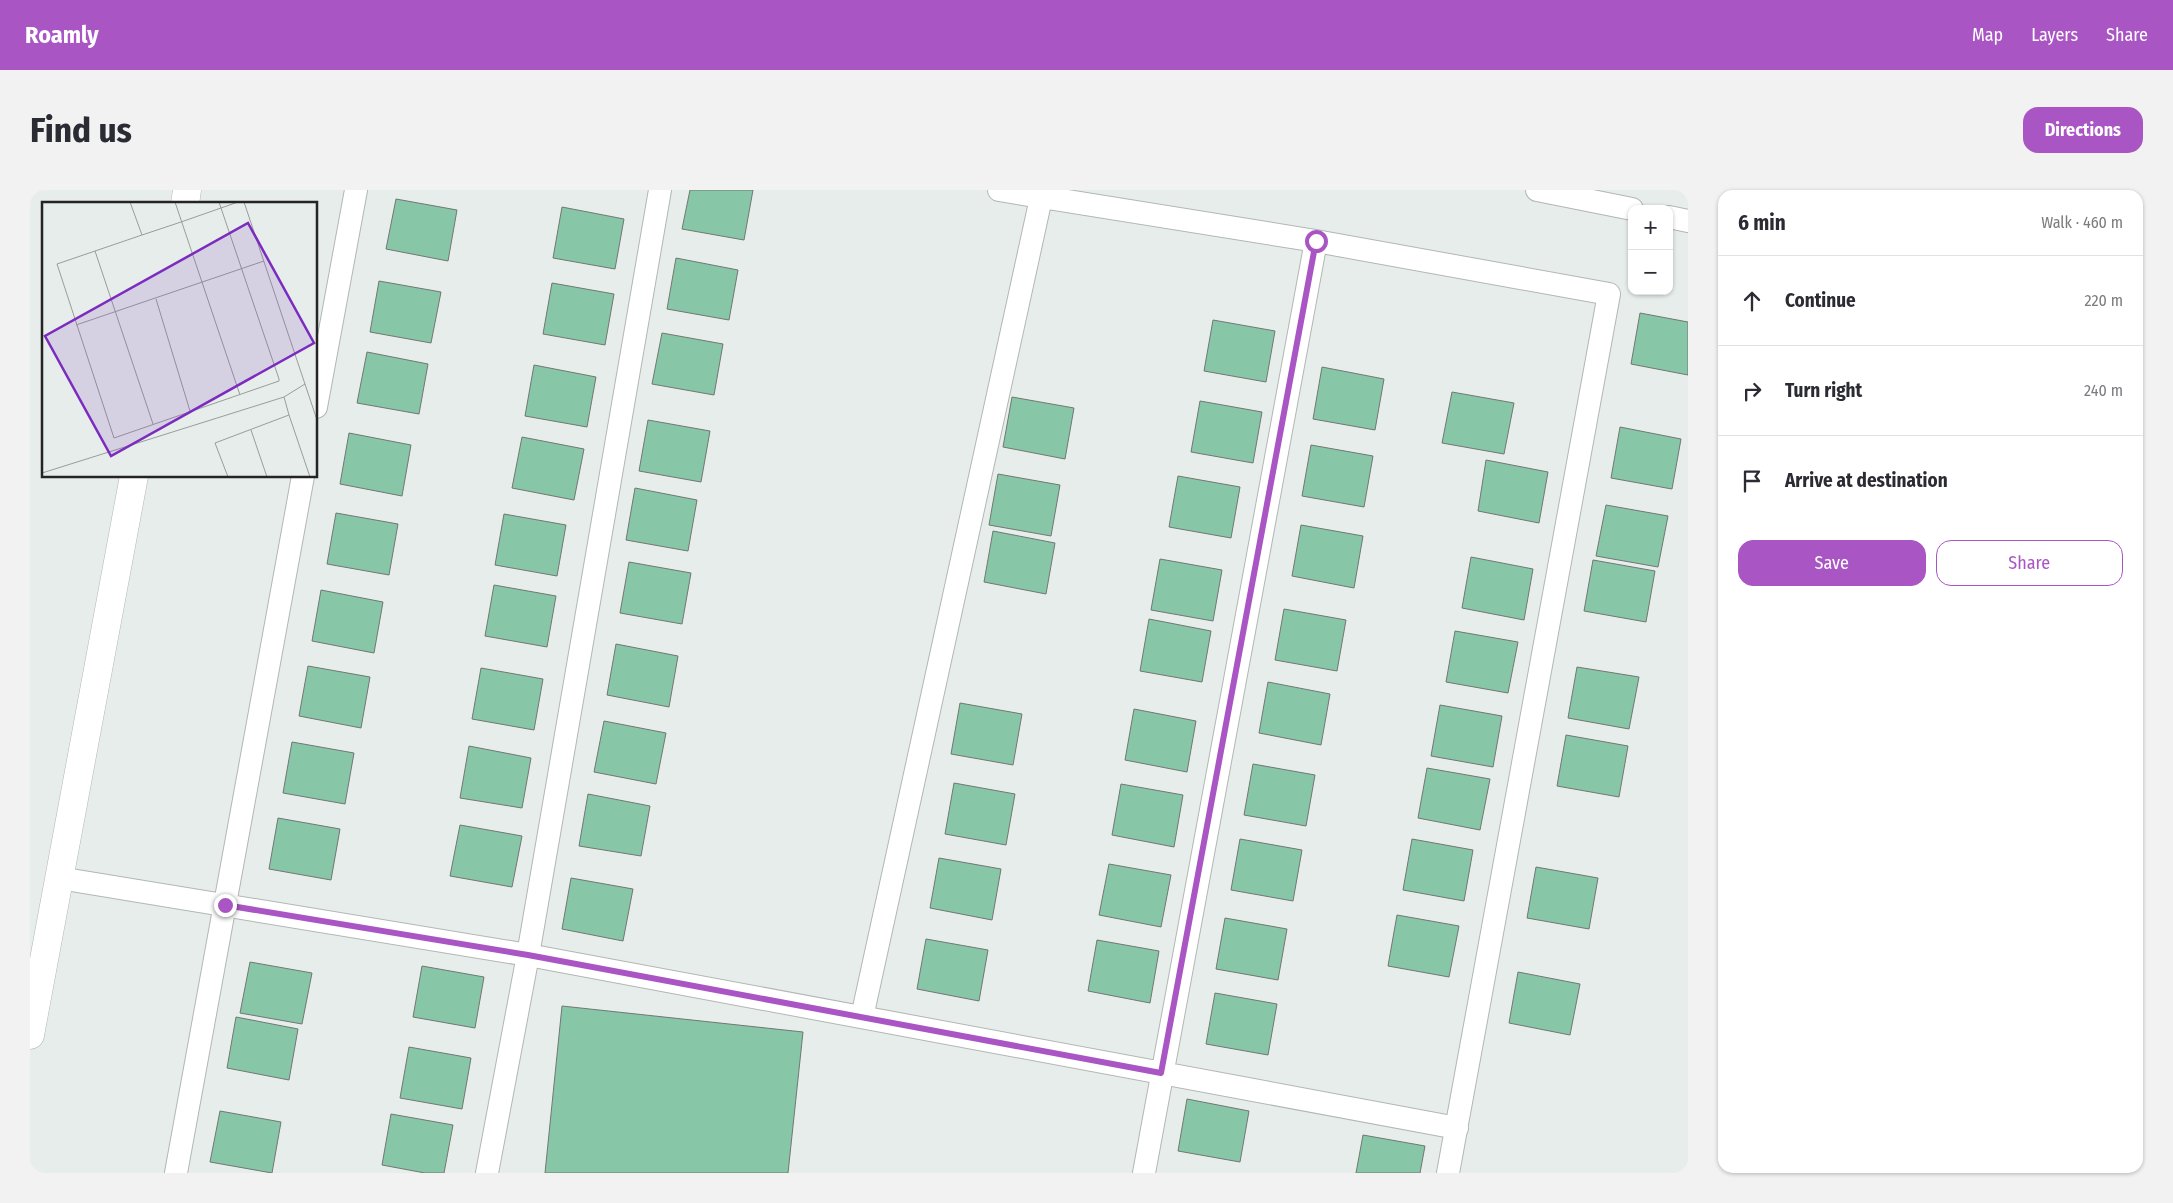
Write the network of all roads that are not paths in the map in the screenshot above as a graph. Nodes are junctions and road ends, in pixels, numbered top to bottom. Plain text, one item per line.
1 (356, 190) edge
2 (660, 190) edge
3 (999, 190) edge
4 (1537, 190) edge
5 (1041, 198) junction
6 (1628, 208) edge
7 (1673, 218) edge
8 (1688, 221) edge
9 (1316, 241) junction
10 (318, 396) edge
11 (134, 478) edge
12 (304, 478) edge
13 (59, 878) junction
14 (225, 905) junction
15 (528, 955) junction
16 (862, 1017) junction
17 (30, 1036) edge
18 (1161, 1073) junction
19 (1457, 1128) junction
20 (176, 1173) edge
21 (487, 1173) edge
22 (1144, 1173) edge
23 (1448, 1173) edge

1 - 10 street
2 - 15 street
3 - 5 street
4 - 6 street
5 - 9 street
5 - 16 street
7 - 8 street
9 - 18 street
9 - 19 street
11 - 13 street
12 - 14 street
13 - 14 street
13 - 17 street
14 - 15 street
14 - 20 street
15 - 16 street
15 - 21 street
16 - 18 street
18 - 19 street
18 - 22 street
19 - 23 street

